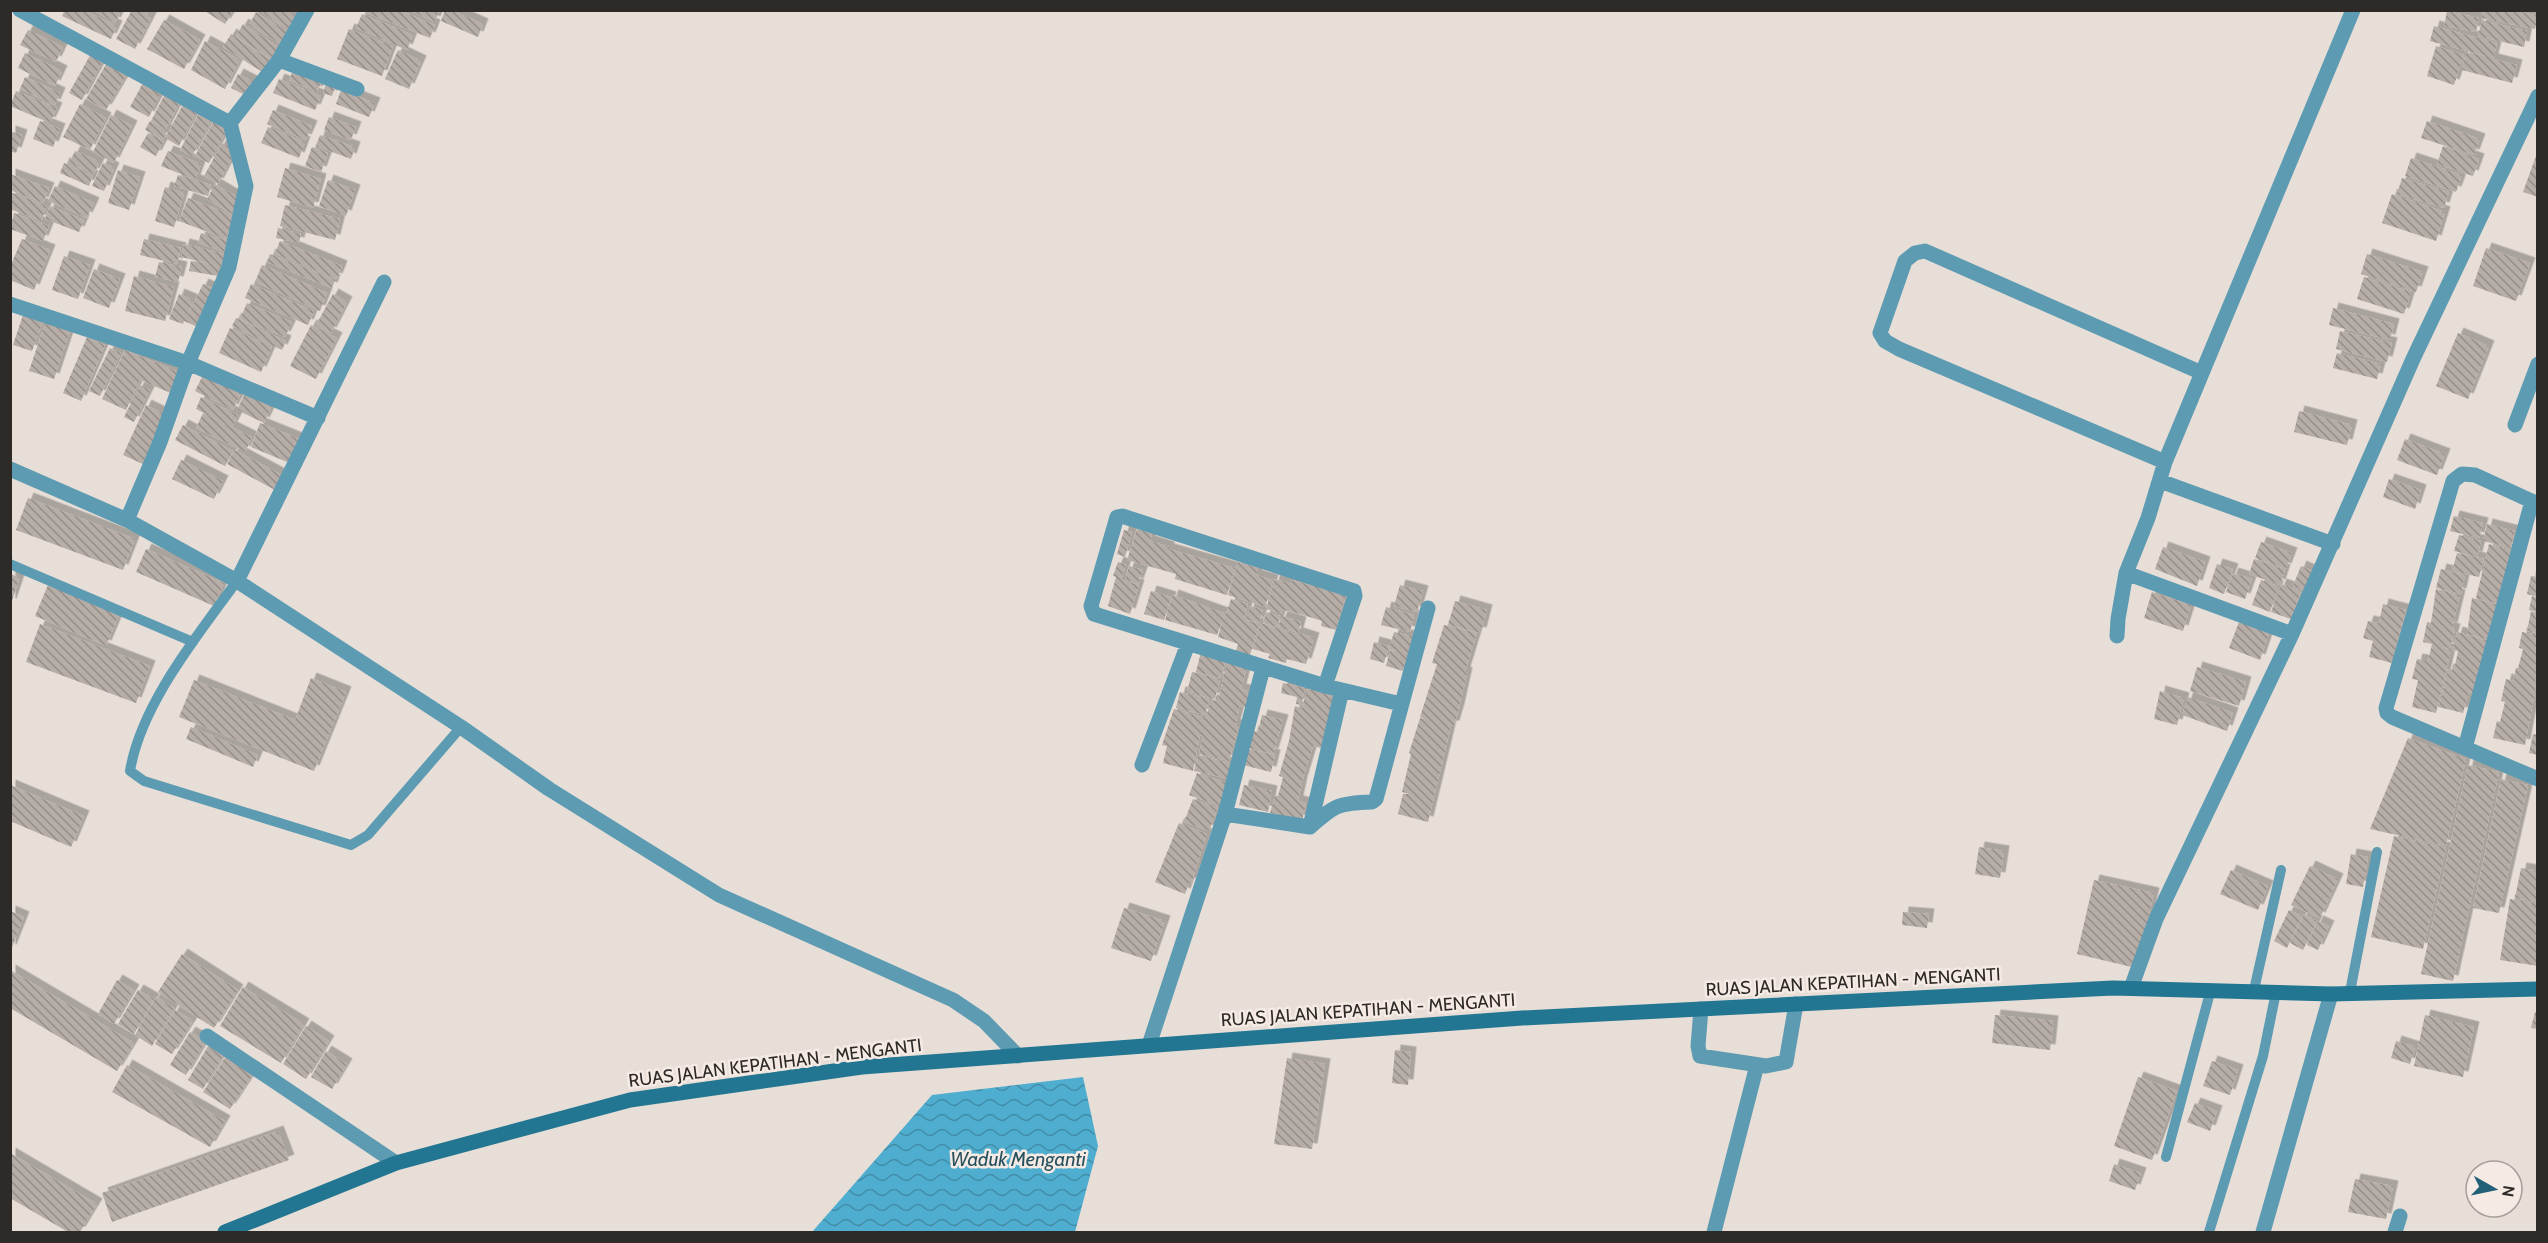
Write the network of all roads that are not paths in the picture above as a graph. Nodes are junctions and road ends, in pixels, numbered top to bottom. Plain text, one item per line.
1 (20, 10) edge
2 (307, 10) edge
3 (2353, 10) edge
4 (279, 60) junction
5 (357, 89) dead end
6 (2538, 96) edge
7 (230, 123) junction
8 (384, 282) dead end
9 (10, 304) edge
10 (188, 363) junction
11 (2538, 364) edge
12 (2202, 373) junction
13 (318, 418) junction
14 (2515, 425) dead end
15 (2165, 462) junction
16 (10, 469) edge
17 (2160, 482) junction
18 (2535, 503) edge
19 (127, 520) junction
20 (2333, 544) junction
21 (10, 564) edge
22 (2126, 573) junction
23 (237, 581) junction
24 (1428, 608) dead end
25 (2292, 634) junction
26 (2117, 636) dead end
27 (193, 642) junction
28 (1188, 644) junction
29 (1263, 668) junction
30 (1325, 686) junction
31 (1342, 690) junction
32 (1401, 704) junction
33 (461, 727) junction
34 (2465, 748) junction
35 (1142, 765) dead end
36 (2538, 778) edge
37 (1225, 814) junction
38 (1310, 827) junction
39 (2377, 852) dead end
40 (2281, 870) dead end
41 (2131, 988) junction
42 (2211, 989) junction
43 (2538, 989) edge
44 (2254, 990) junction
45 (2276, 992) junction
46 (2350, 992) junction
47 (2331, 994) junction
48 (1796, 1004) junction
49 (1701, 1009) junction
50 (207, 1036) dead end
51 (1149, 1045) junction
52 (1018, 1056) junction
53 (1757, 1065) junction
54 (2166, 1157) dead end
55 (396, 1163) junction
56 (2400, 1216) dead end
57 (225, 1233) edge
58 (1714, 1233) edge
59 (2209, 1233) edge
60 (2263, 1233) edge
61 (2395, 1233) edge

1 - 7 street
2 - 4 street
3 - 12 street
4 - 5 street
4 - 7 street
6 - 20 street
7 - 10 street
8 - 13 street
9 - 10 street
10 - 13 street
10 - 19 street
11 - 14 street
12 - 15 street
12 - 15 street
13 - 23 street
15 - 17 street
16 - 19 street
17 - 20 street
17 - 22 street
18 - 34 street
18 - 34 street
19 - 23 street
20 - 25 street
21 - 27 lane
22 - 25 street
22 - 26 street
23 - 27 lane
23 - 33 street
24 - 32 street
25 - 41 street
27 - 33 lane
28 - 29 street
28 - 30 street
28 - 35 street
29 - 30 street
29 - 37 street
30 - 31 street
31 - 32 street
31 - 38 street
32 - 38 street
33 - 52 street
34 - 36 street
37 - 38 street
37 - 51 street
39 - 46 lane
40 - 44 lane
41 - 42 main road, RUAS JALAN KEPATIHAN - MENGANTI
41 - 48 main road, RUAS JALAN KEPATIHAN - MENGANTI
42 - 44 main road, RUAS JALAN KEPATIHAN - MENGANTI
42 - 54 lane
43 - 46 main road, RUAS JALAN KEPATIHAN - MENGANTI
44 - 45 main road, RUAS JALAN KEPATIHAN - MENGANTI
45 - 47 main road, RUAS JALAN KEPATIHAN - MENGANTI
45 - 59 lane
46 - 47 main road, RUAS JALAN KEPATIHAN - MENGANTI
47 - 60 street
48 - 49 main road, RUAS JALAN KEPATIHAN - MENGANTI
48 - 53 street
49 - 51 main road, RUAS JALAN KEPATIHAN - MENGANTI
49 - 53 street
50 - 55 street
51 - 52 main road, RUAS JALAN KEPATIHAN - MENGANTI
52 - 55 main road, RUAS JALAN KEPATIHAN - MENGANTI
53 - 58 street
55 - 57 main road, RUAS JALAN KEPATIHAN - MENGANTI
56 - 61 street

